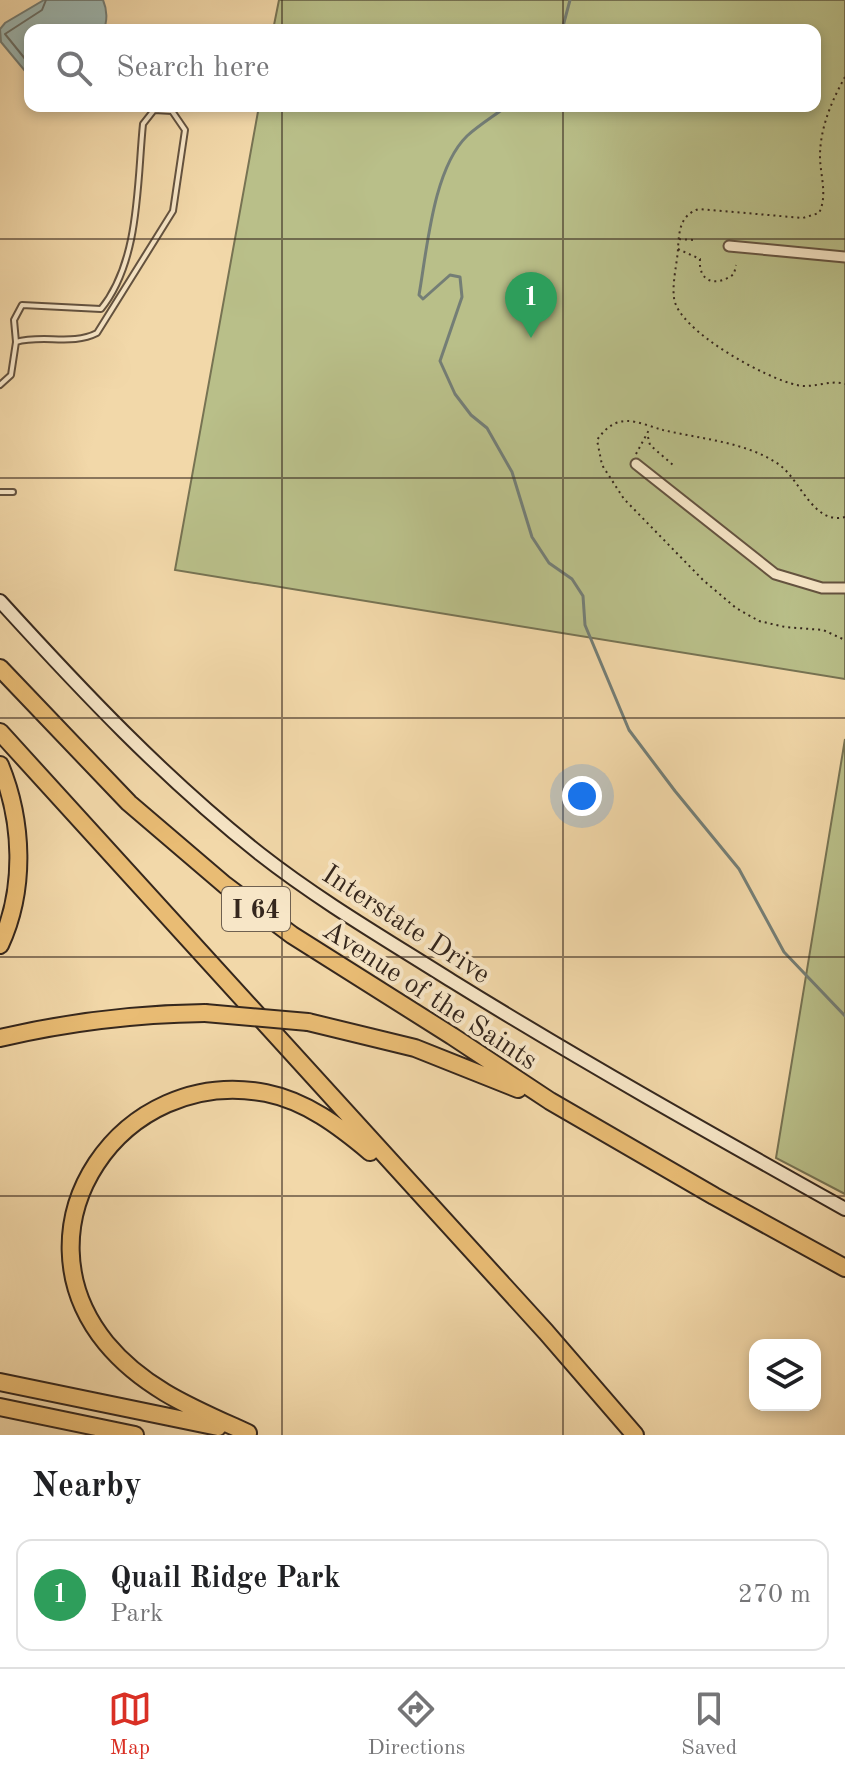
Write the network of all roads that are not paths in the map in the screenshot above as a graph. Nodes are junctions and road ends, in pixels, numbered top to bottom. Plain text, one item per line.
1 (152, 112) edge
2 (173, 112) edge
3 (729, 246) dead end
4 (845, 257) edge
5 (16, 342) junction
6 (0, 385) edge
7 (636, 464) road end
8 (0, 492) edge
9 (13, 492) dead end
10 (845, 588) edge
11 (0, 601) edge
12 (0, 668) edge
13 (0, 732) edge
14 (0, 765) edge
15 (0, 945) edge
16 (0, 1038) edge
17 (550, 1101) junction
18 (421, 1195) junction
19 (845, 1209) edge
20 (845, 1268) edge
21 (0, 1382) edge
22 (0, 1407) edge
23 (92, 1426) junction
24 (253, 1434) edge
25 (124, 1435) edge
26 (135, 1435) edge
27 (635, 1435) edge

1 - 5 lane
2 - 5 lane
3 - 4 street
5 - 6 lane
7 - 10 street
8 - 9 lane
11 - 19 main road, Interstate Drive
12 - 17 highway, Avenue of the Saints / I 64
13 - 18 highway, I 64
14 - 15 highway
16 - 17 highway, bridge
17 - 20 highway, Avenue of the Saints / I 64
18 - 24 highway
18 - 27 highway, I 64
21 - 24 highway
22 - 23 highway
23 - 25 highway
23 - 26 highway

